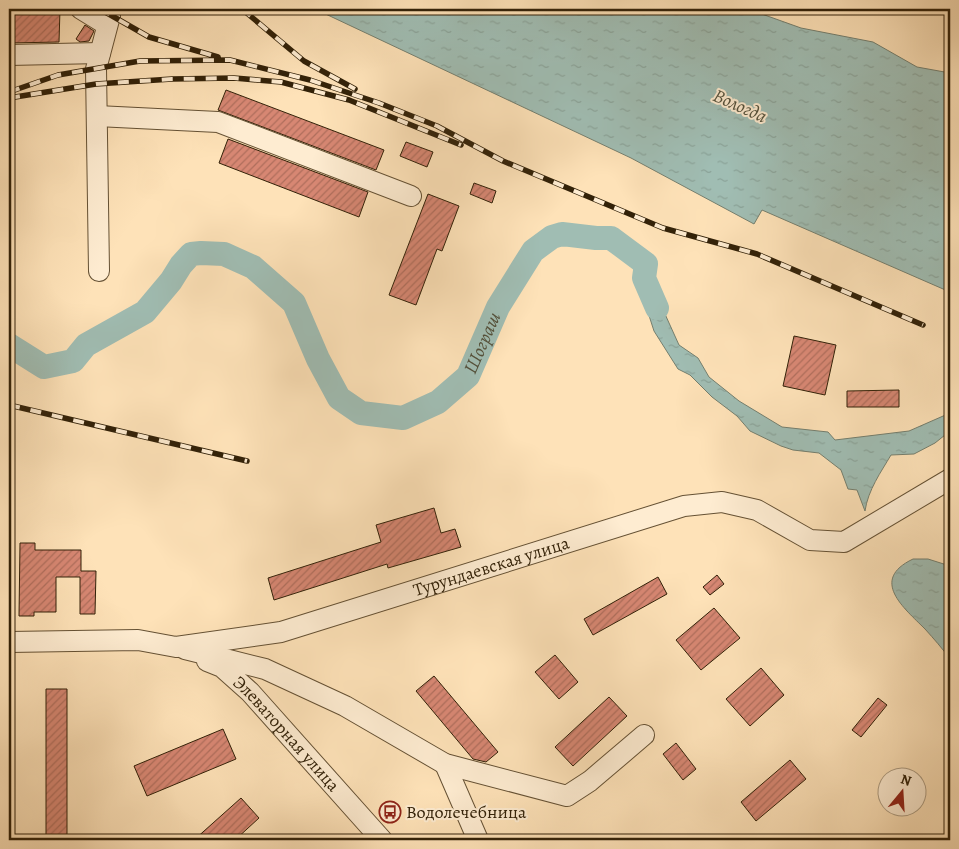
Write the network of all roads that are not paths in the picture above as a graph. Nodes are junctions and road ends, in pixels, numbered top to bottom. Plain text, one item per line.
1 (80, 9) edge
2 (100, 53) junction
3 (9, 55) edge
4 (97, 116) junction
5 (411, 196) dead end
6 (99, 271) dead end
7 (950, 479) edge
8 (9, 642) edge
9 (176, 647) junction
10 (644, 735) dead end
11 (445, 764) junction
12 (382, 840) edge
13 (478, 840) edge

1 - 2 street
2 - 3 street
2 - 4 street
4 - 5 street
4 - 6 street
7 - 9 street, Турундаевская улица
8 - 9 street, Турундаевская улица
9 - 11 street
9 - 12 street, Элеваторная улица
10 - 11 street
11 - 13 street

